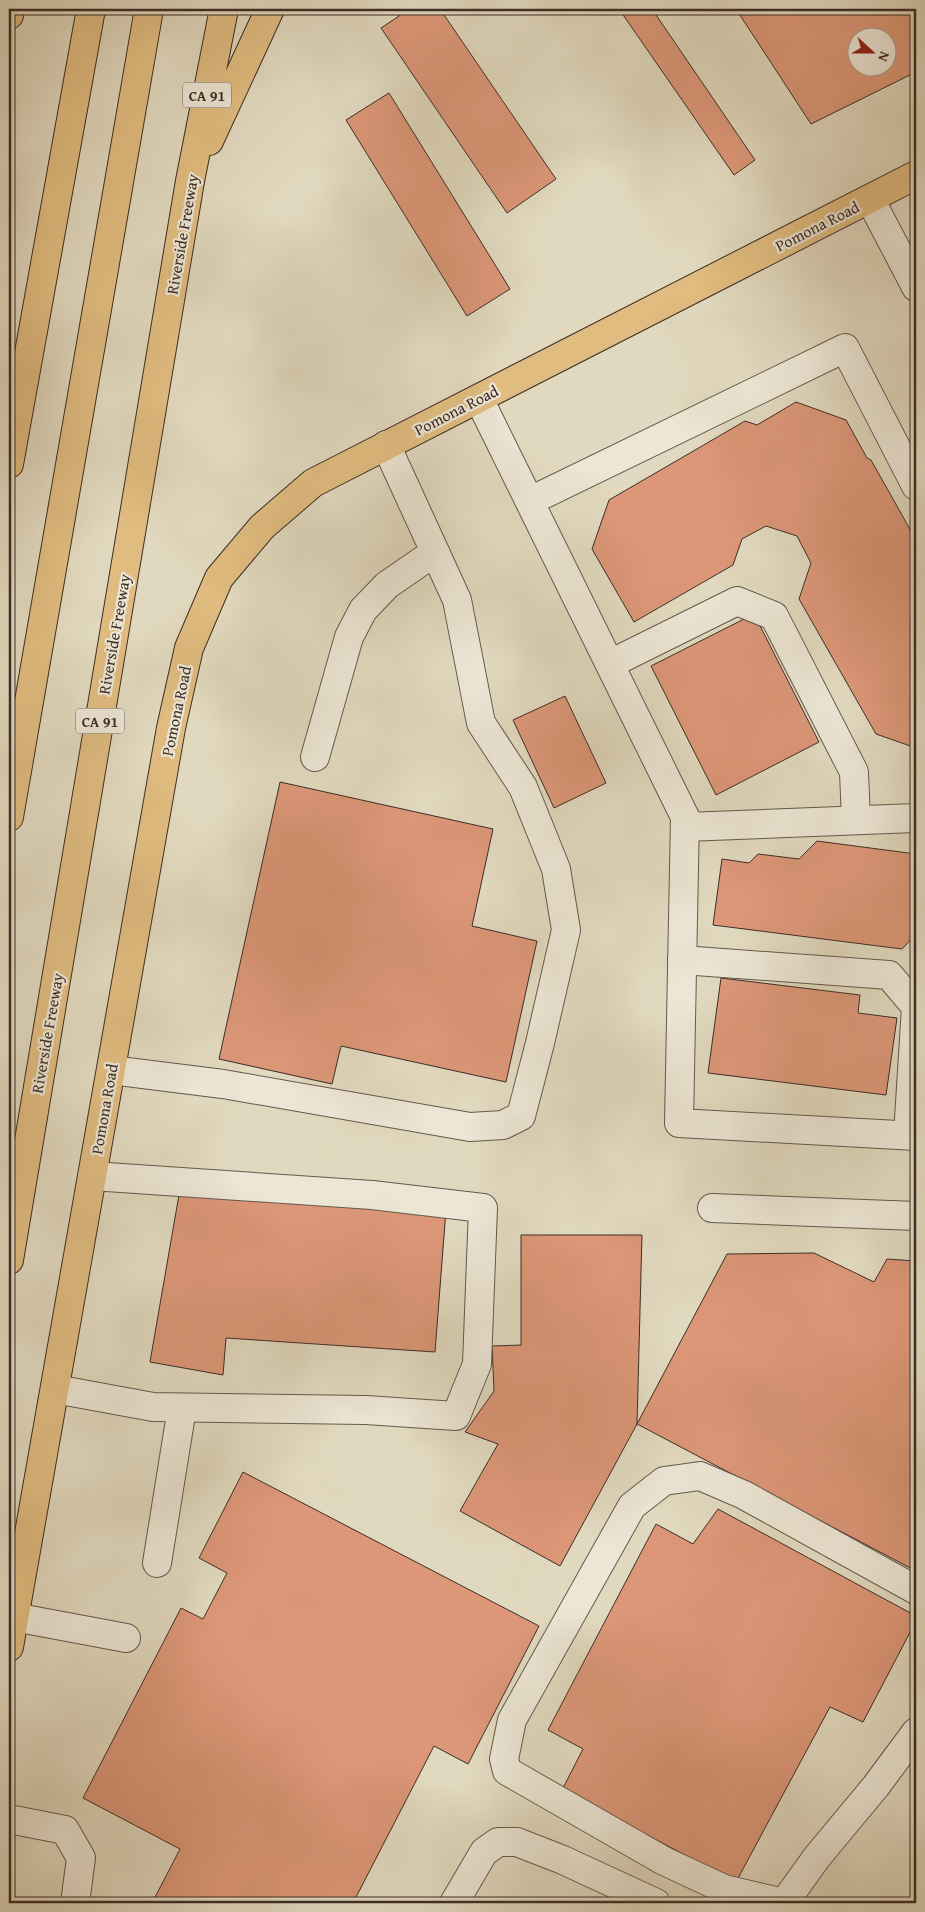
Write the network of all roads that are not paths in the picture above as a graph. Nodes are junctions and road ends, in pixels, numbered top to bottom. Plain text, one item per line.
1 (10, 9) edge
2 (92, 9) edge
3 (149, 9) edge
4 (224, 9) edge
5 (270, 9) edge
6 (9, 15) edge
7 (916, 175) edge
8 (190, 181) junction
9 (870, 199) junction
10 (916, 287) edge
11 (479, 399) junction
12 (386, 445) junction
13 (9, 464) edge
14 (916, 486) edge
15 (530, 501) junction
16 (435, 552) junction
17 (610, 664) junction
18 (315, 757) dead end
19 (9, 817) edge
20 (916, 818) edge
21 (856, 820) junction
22 (685, 827) junction
23 (682, 960) junction
24 (111, 1070) junction
25 (912, 1136) edge
26 (92, 1176) junction
27 (712, 1208) dead end
28 (916, 1216) edge
29 (9, 1260) edge
30 (55, 1389) junction
31 (182, 1408) junction
32 (157, 1563) dead end
33 (916, 1590) edge
34 (14, 1617) junction
35 (126, 1638) dead end
36 (9, 1647) edge
37 (916, 1732) edge
38 (9, 1819) edge
39 (75, 1903) edge
40 (454, 1903) edge
41 (656, 1903) edge
42 (785, 1903) edge

1 - 6 main road
2 - 13 main road
3 - 19 main road
4 - 8 main road, Riverside Freeway / CA 91
5 - 8 main road
7 - 9 main road, Pomona Road
8 - 29 main road, Riverside Freeway / CA 91
9 - 10 street
9 - 11 main road, Pomona Road
11 - 12 main road, Pomona Road
11 - 15 street
12 - 16 street
12 - 24 main road, Pomona Road
14 - 15 street
15 - 17 street
16 - 18 street
16 - 24 street
17 - 21 street
17 - 22 street
20 - 21 street
21 - 22 street
22 - 23 street
23 - 25 street
23 - 25 street
24 - 26 main road, Pomona Road
26 - 30 main road, Pomona Road
26 - 31 street
27 - 28 street
30 - 31 street
30 - 34 main road, Pomona Road
31 - 32 street
33 - 42 street
34 - 35 street
34 - 36 main road, Pomona Road
37 - 42 street
38 - 39 street
40 - 41 street

